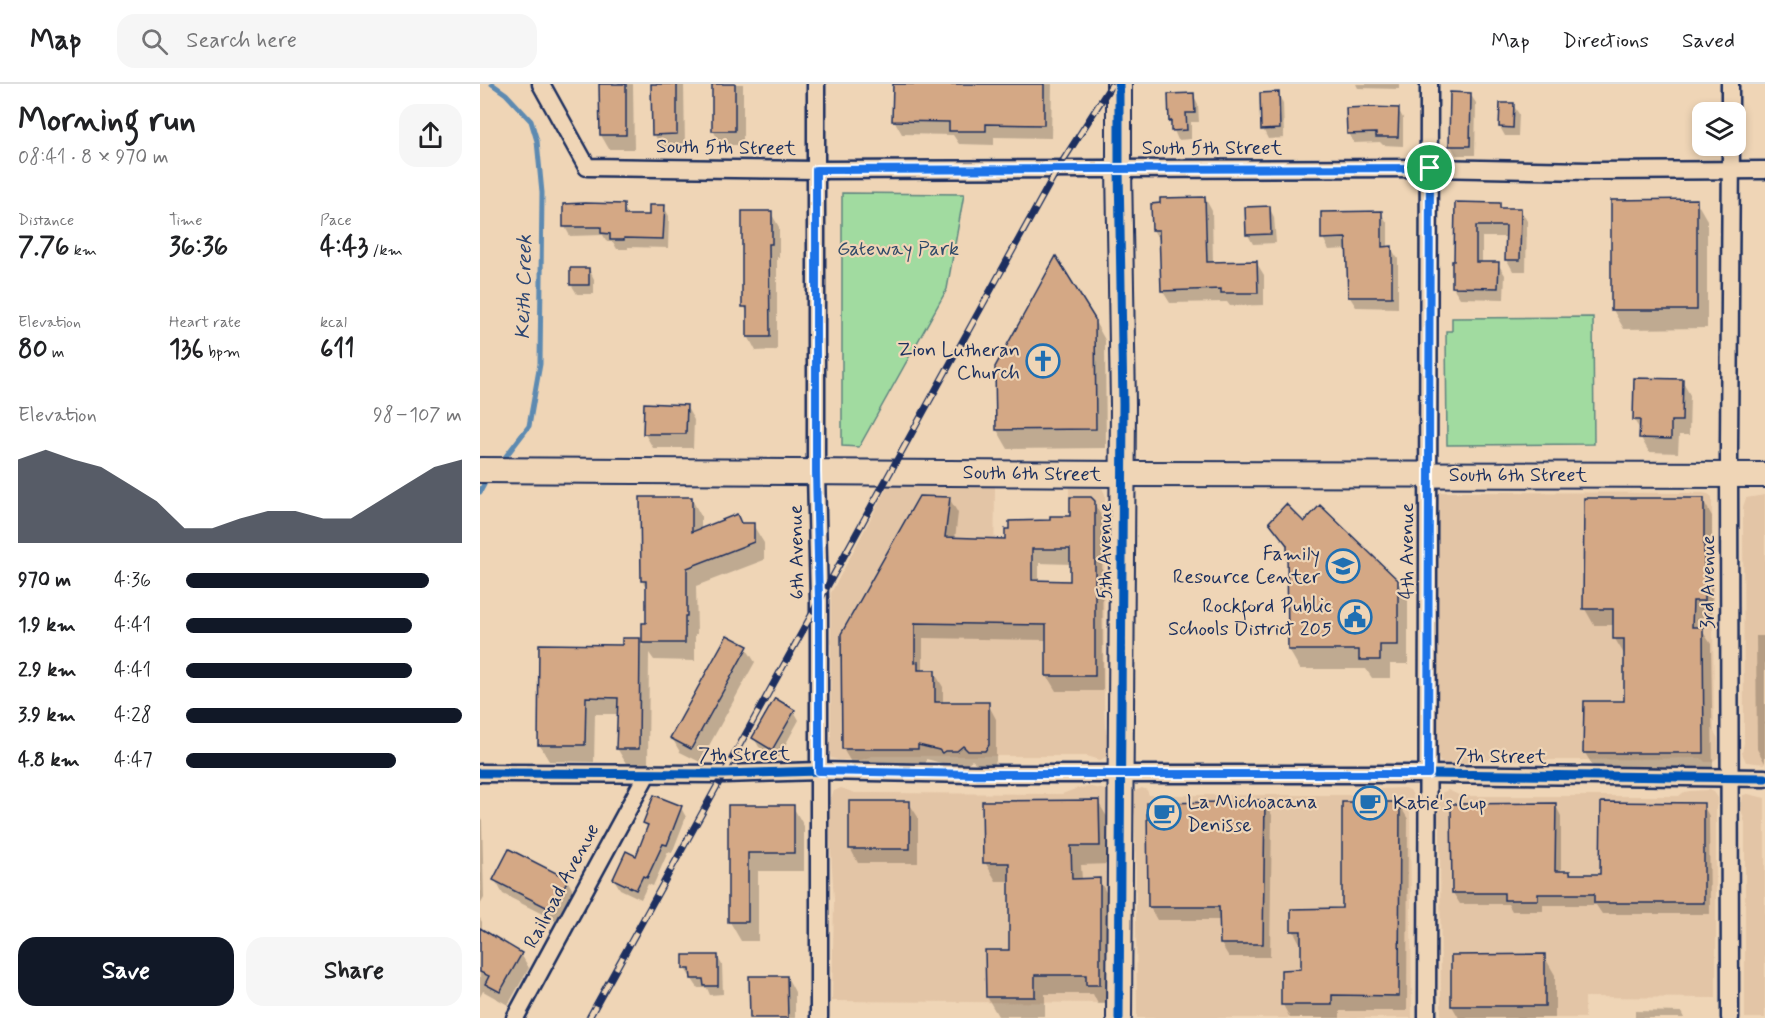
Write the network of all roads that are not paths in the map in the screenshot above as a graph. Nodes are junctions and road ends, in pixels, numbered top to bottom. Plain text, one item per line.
1 (541, 84) edge
2 (816, 84) edge
3 (1119, 84) edge
4 (1430, 84) edge
5 (1730, 84) edge
6 (1730, 102) edge
7 (1731, 156) edge
8 (1430, 168) junction
9 (1119, 169) junction
10 (816, 170) junction
11 (1731, 170) junction
12 (1765, 170) edge
13 (480, 470) edge
14 (816, 472) junction
15 (1123, 474) junction
16 (1428, 475) junction
17 (1729, 475) junction
18 (1765, 475) edge
19 (819, 771) junction
20 (480, 773) edge
21 (647, 774) junction
22 (1122, 774) junction
23 (1428, 774) junction
24 (1730, 777) junction
25 (1765, 778) edge
26 (515, 1018) edge
27 (819, 1018) edge
28 (1119, 1018) edge
29 (1427, 1018) edge
30 (1730, 1018) edge

1 - 10 street, South 5th Street
2 - 10 street, 6th Avenue
3 - 9 street, 5th Avenue
4 - 8 street, 4th Avenue
5 - 6 street
7 - 11 street, 3rd Avenue
8 - 9 street, South 5th Street
8 - 11 street, South 5th Street
8 - 16 street, 4th Avenue
9 - 10 street, South 5th Street
9 - 15 street, 5th Avenue
10 - 14 street, 6th Avenue
11 - 12 street, South 5th Street
11 - 17 street, 3rd Avenue
13 - 14 street, South 6th Street
14 - 15 street, South 6th Street
14 - 19 street, 6th Avenue
15 - 16 street, South 6th Street
15 - 22 street, 5th Avenue
16 - 17 street, South 6th Street
16 - 23 street, 4th Avenue
17 - 18 street, South 6th Street
17 - 24 street, 3rd Avenue
19 - 21 street, 7th Street
19 - 22 street, 7th Street
19 - 27 street, 6th Avenue
20 - 21 street, 7th Street
21 - 26 street, Railroad Avenue
22 - 23 street, 7th Street
22 - 28 street, 5th Avenue
23 - 24 street, 7th Street
23 - 29 street, 4th Avenue
24 - 25 street, 7th Street
24 - 30 street, 3rd Avenue

